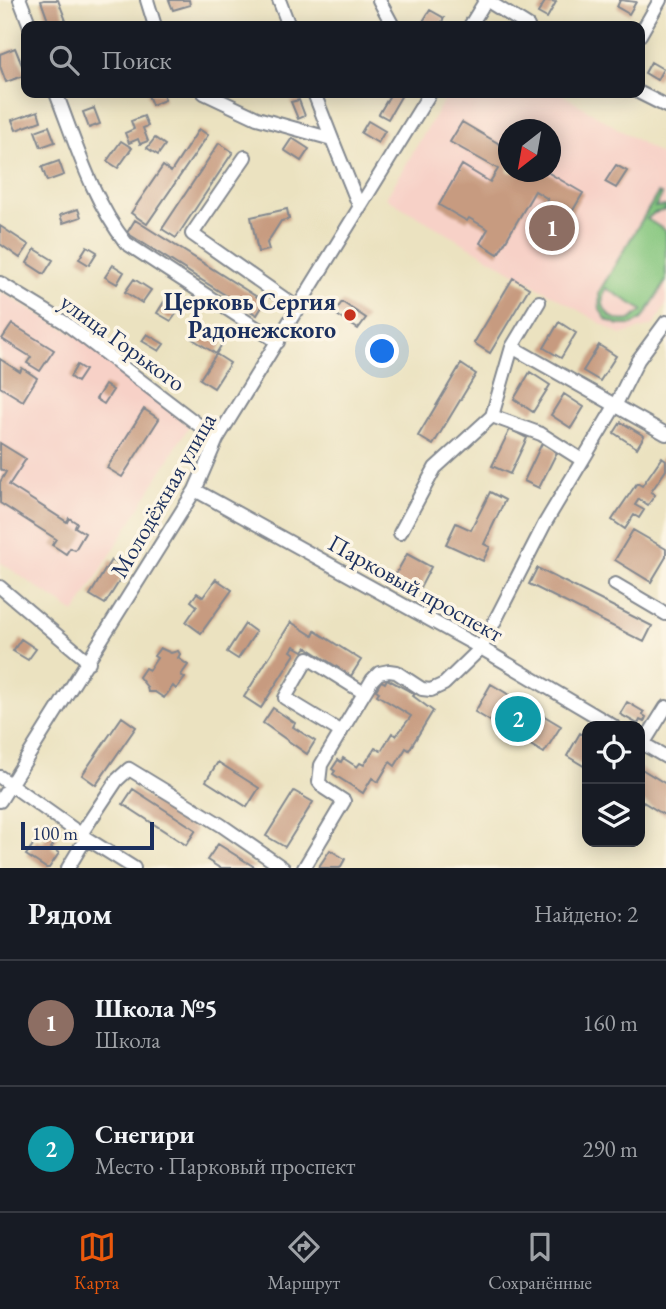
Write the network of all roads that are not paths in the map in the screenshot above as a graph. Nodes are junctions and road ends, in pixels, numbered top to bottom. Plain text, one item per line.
1 (20, 0) edge
2 (147, 0) edge
3 (279, 0) edge
4 (379, 0) edge
5 (486, 0) edge
6 (660, 0) edge
7 (28, 21) edge
8 (153, 21) edge
9 (287, 21) edge
10 (390, 21) edge
11 (473, 21) edge
12 (520, 21) edge
13 (645, 26) edge
14 (645, 96) edge
15 (58, 98) edge
16 (215, 98) edge
17 (316, 98) edge
18 (427, 98) edge
19 (666, 106) edge
20 (332, 139) junction
21 (245, 157) dead end
22 (360, 208) junction
23 (0, 283) edge
24 (539, 302) dead end
25 (299, 309) junction
26 (666, 322) edge
27 (278, 342) junction
28 (512, 346) junction
29 (615, 406) junction
30 (492, 416) junction
31 (666, 435) edge
32 (217, 439) junction
33 (582, 460) junction
34 (195, 490) junction
35 (400, 533) dead end
36 (614, 584) dead end
37 (0, 587) edge
38 (666, 614) edge
39 (481, 648) junction
40 (89, 662) junction
41 (364, 693) junction
42 (666, 707) edge
43 (605, 721) edge
44 (341, 732) junction
45 (645, 737) edge
46 (645, 745) edge
47 (666, 757) edge
48 (6, 781) edge
49 (0, 801) edge
50 (83, 836) junction
51 (68, 868) edge
52 (134, 868) edge
53 (283, 868) edge
54 (304, 868) edge

1 - 7 street
2 - 8 street
3 - 9 street
4 - 10 street
5 - 11 street
5 - 12 street
6 - 13 street
14 - 19 street
15 - 27 street
16 - 20 street
17 - 20 street
18 - 22 street, Молодёжная улица
20 - 22 street
21 - 25 street
22 - 25 street, Молодёжная улица
23 - 32 street, улица Горького
24 - 28 street
25 - 27 street, Молодёжная улица
26 - 29 street
27 - 32 street, Молодёжная улица
28 - 29 street
28 - 30 street
29 - 31 street
29 - 33 street
30 - 33 street
30 - 35 street
32 - 34 street, Молодёжная улица
33 - 39 street
34 - 39 street, Парковый проспект
34 - 40 street, Молодёжная улица
36 - 38 street
37 - 40 street
39 - 41 street
39 - 43 street, Парковый проспект
40 - 48 street, Молодёжная улица
41 - 44 street
41 - 44 street
42 - 45 street
44 - 54 street
46 - 47 street
48 - 49 street, Молодёжная улица
48 - 50 street
50 - 51 street
50 - 52 street
50 - 53 street

